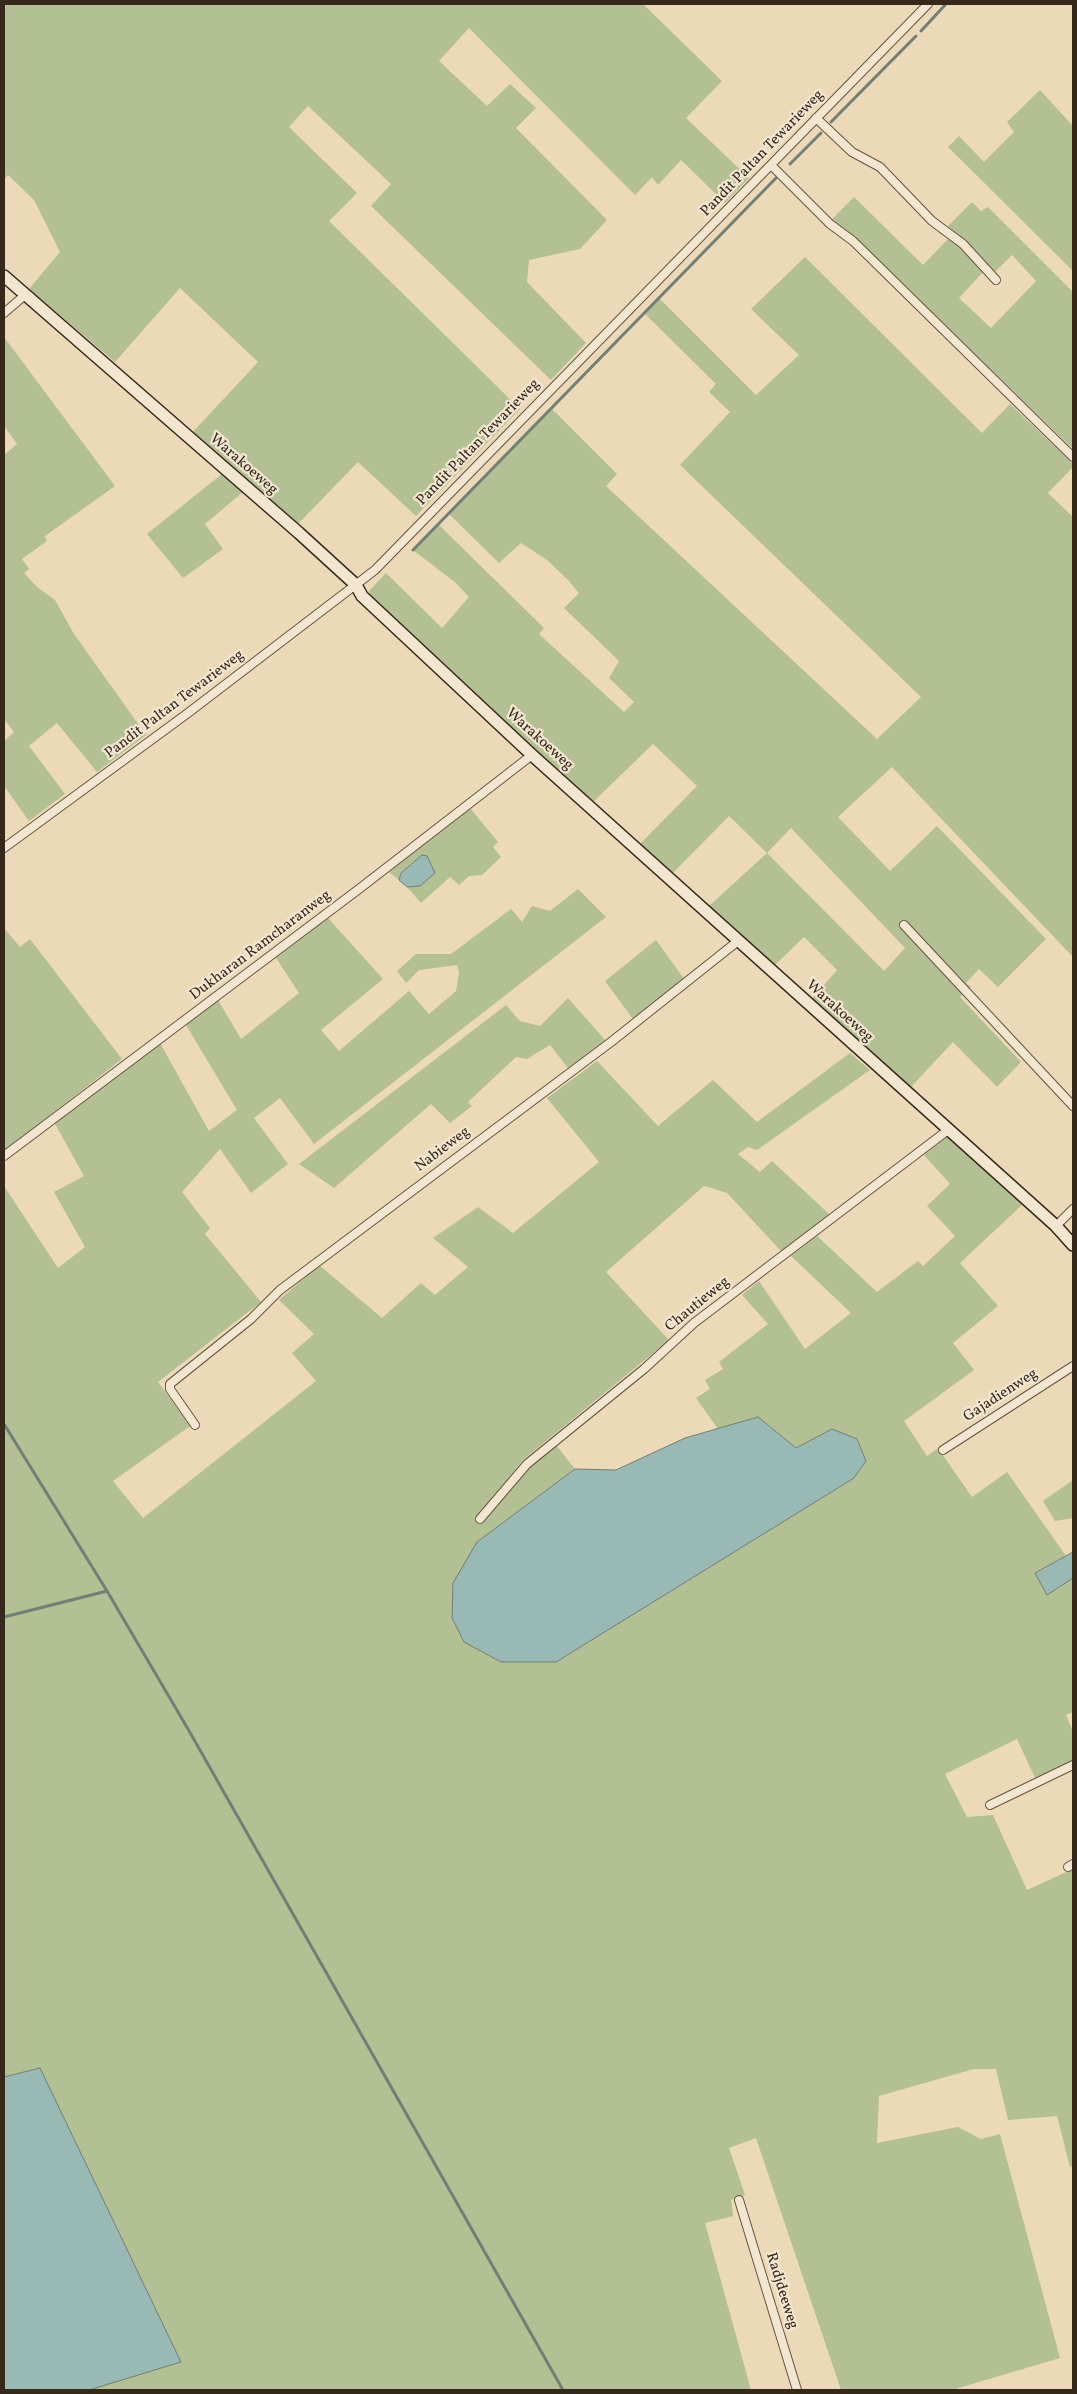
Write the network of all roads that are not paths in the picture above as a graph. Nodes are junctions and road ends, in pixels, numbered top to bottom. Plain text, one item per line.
1 (928, 4) edge
2 (816, 118) junction
3 (771, 165) junction
4 (4, 276) edge
5 (996, 280) dead end
6 (25, 295) junction
7 (4, 313) edge
8 (1073, 457) edge
9 (356, 586) junction
10 (532, 755) junction
11 (4, 848) edge
12 (904, 925) dead end
13 (738, 941) junction
14 (1073, 1106) edge
15 (948, 1130) junction
16 (4, 1156) edge
17 (1073, 1209) edge
18 (1056, 1226) junction
19 (1073, 1245) edge
20 (1073, 1366) edge
21 (195, 1425) dead end
22 (943, 1450) dead end
23 (480, 1519) dead end
24 (1073, 1765) edge
25 (990, 1805) dead end
26 (739, 2200) dead end
27 (797, 2390) edge

1 - 2 street, Pandit Paltan Tewarieweg
2 - 3 street, Pandit Paltan Tewarieweg
2 - 5 street
3 - 8 street
3 - 9 street, Pandit Paltan Tewarieweg
4 - 6 street, Warakoeweg
6 - 7 street
6 - 9 street, Warakoeweg
9 - 10 street, Warakoeweg
9 - 11 street, Pandit Paltan Tewarieweg
10 - 13 street, Warakoeweg
10 - 16 street, Dukharan Ramcharanweg
12 - 14 street
13 - 15 street, Warakoeweg
13 - 21 street, Nabieweg
15 - 18 street, Warakoeweg
15 - 23 street, Chautieweg
17 - 18 street
18 - 19 street, Warakoeweg
20 - 22 street, Gajadienweg
24 - 25 street
26 - 27 street, Radjdeeweg

